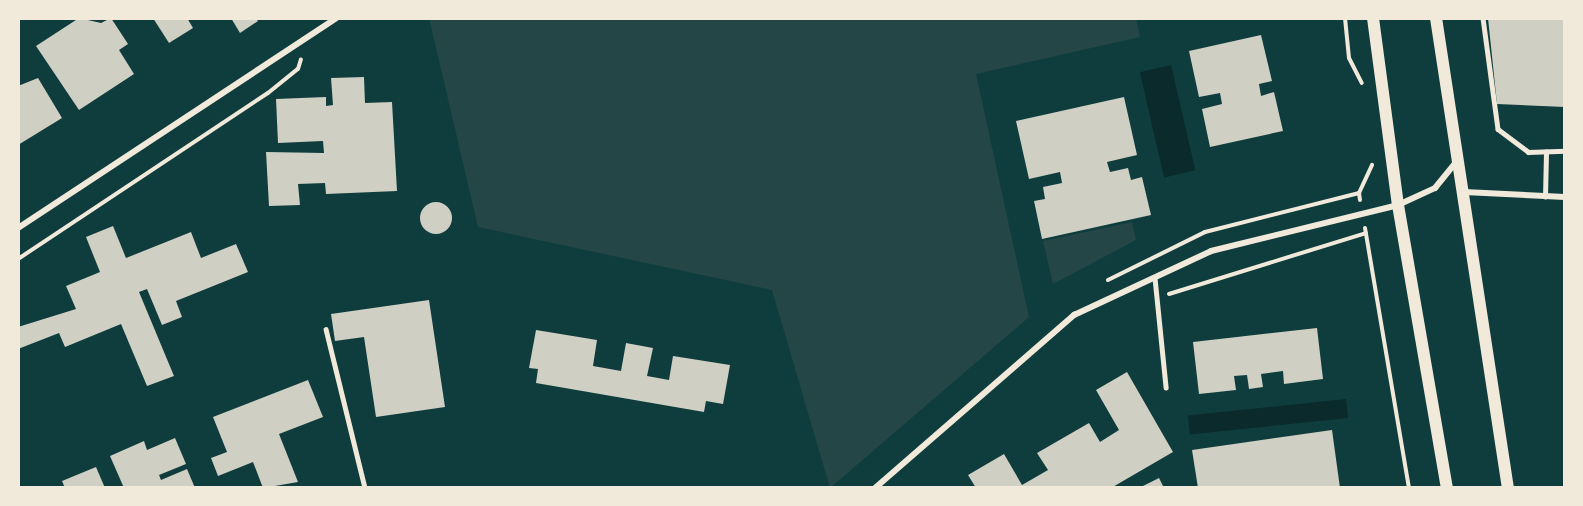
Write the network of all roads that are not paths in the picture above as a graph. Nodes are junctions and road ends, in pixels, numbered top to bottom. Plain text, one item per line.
1 (336, 18) edge
2 (1373, 18) edge
3 (1436, 18) edge
4 (1483, 18) edge
5 (1565, 151) edge
6 (1546, 152) junction
7 (1459, 160) junction
8 (1464, 192) junction
9 (1545, 197) junction
10 (1565, 197) edge
11 (1398, 205) junction
12 (18, 228) edge
13 (1155, 278) junction
14 (326, 329) dead end
15 (1166, 387) dead end
16 (365, 488) edge
17 (875, 488) edge
18 (1447, 488) edge
19 (1508, 488) edge

1 - 12 street
2 - 11 main road
3 - 7 main road
4 - 6 lane
5 - 6 lane
6 - 9 lane
7 - 8 main road
7 - 11 street
8 - 9 street
8 - 19 main road
9 - 10 street
11 - 13 street
11 - 18 main road
13 - 15 lane
13 - 17 street
14 - 16 lane

